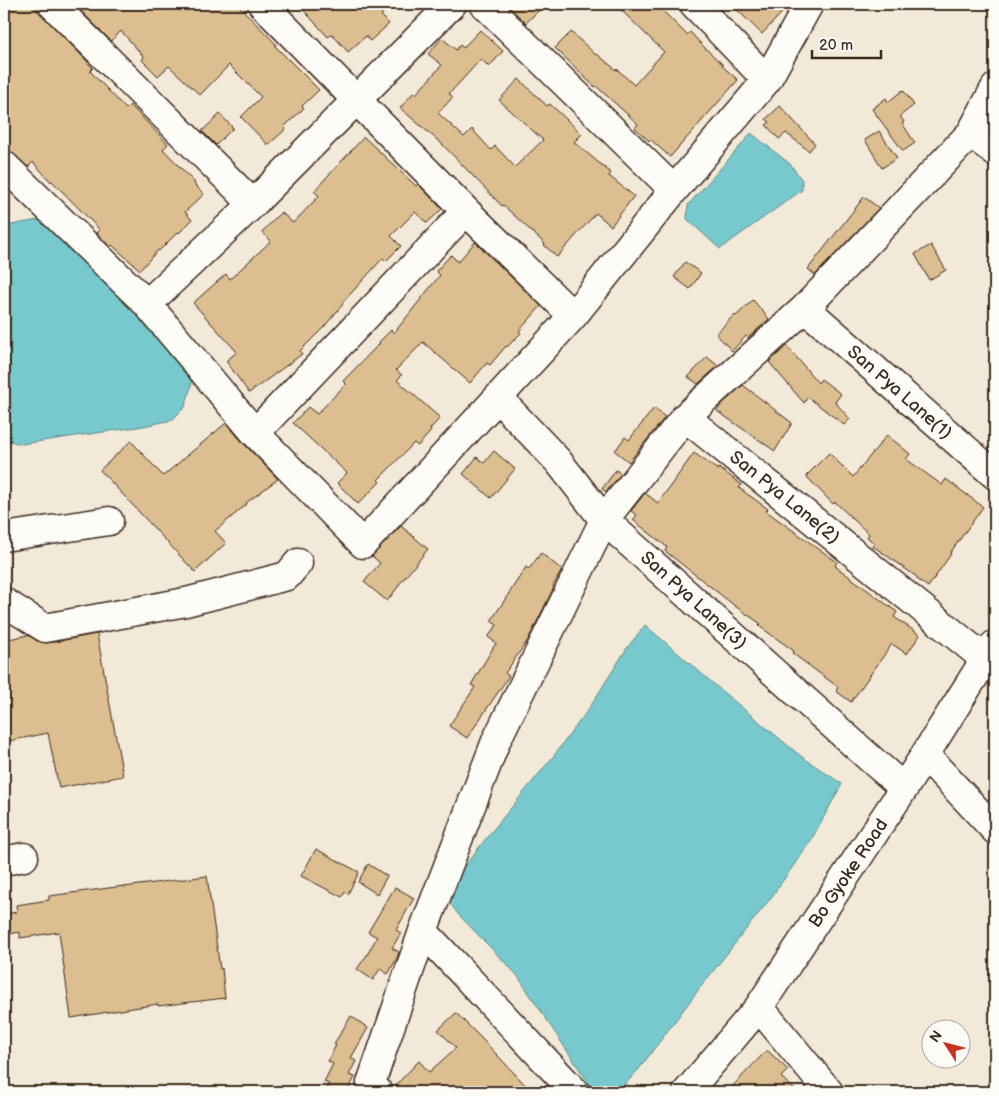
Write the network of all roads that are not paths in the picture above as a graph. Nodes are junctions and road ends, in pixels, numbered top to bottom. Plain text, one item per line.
1 (52, 4) edge
2 (262, 4) edge
3 (452, 4) edge
4 (484, 4) edge
5 (694, 4) edge
6 (809, 4) edge
7 (767, 80) junction
8 (995, 88) edge
9 (357, 100) junction
10 (971, 133) junction
11 (995, 152) edge
12 (8, 177) edge
13 (674, 190) junction
14 (253, 204) junction
15 (466, 211) junction
16 (147, 304) junction
17 (805, 308) junction
18 (573, 316) junction
19 (498, 398) junction
20 (685, 417) junction
21 (255, 433) junction
22 (995, 475) edge
23 (604, 520) junction
24 (109, 522) dead end
25 (4, 537) edge
26 (298, 564) dead end
27 (4, 602) edge
28 (990, 651) edge
29 (924, 756) junction
30 (904, 788) junction
31 (995, 830) edge
32 (423, 931) junction
33 (759, 1007) junction
34 (378, 1092) edge
35 (575, 1092) edge
36 (687, 1092) edge
37 (829, 1092) edge

1 - 14 street
2 - 9 street
3 - 9 street
4 - 13 street
5 - 7 street
6 - 7 street
7 - 13 street
8 - 10 street
9 - 14 street
9 - 15 street
10 - 11 street
10 - 17 street
12 - 16 street
13 - 18 street
14 - 16 street
15 - 18 street
15 - 21 street
16 - 21 street
17 - 20 street
17 - 22 street, San Pya Lane(1)
18 - 19 street
19 - 21 street
19 - 23 street, San Pya Lane(3)
20 - 23 street
20 - 28 street, San Pya Lane(2)
23 - 30 street, San Pya Lane(3)
23 - 32 street
24 - 25 street
26 - 27 street
28 - 29 street, Bo Gyoke Road
29 - 30 street, Bo Gyoke Road
29 - 31 street
30 - 33 street, Bo Gyoke Road
32 - 34 street
32 - 35 street
33 - 36 street, Bo Gyoke Road
33 - 37 street

